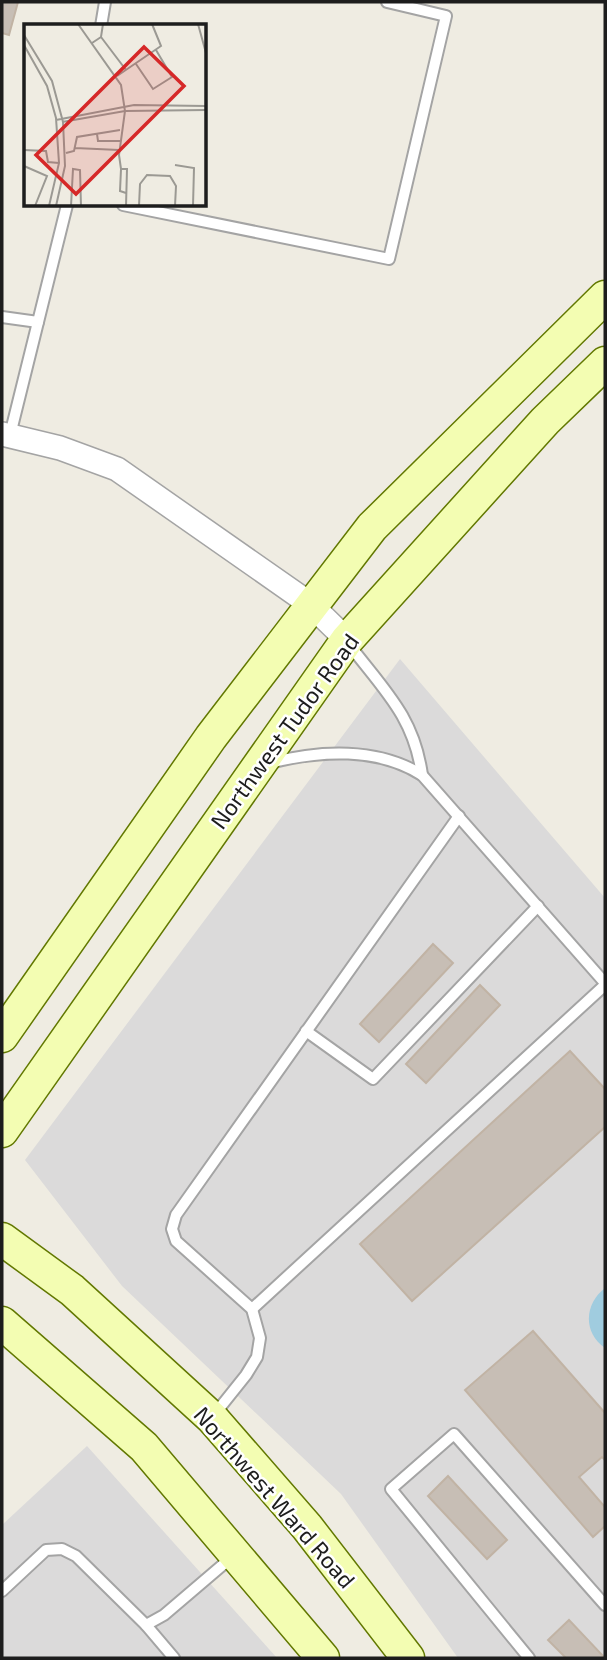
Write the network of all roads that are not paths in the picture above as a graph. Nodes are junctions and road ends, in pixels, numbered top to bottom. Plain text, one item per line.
1 (105, 2) edge
2 (387, 2) edge
3 (101, 24) edge
4 (67, 206) edge
5 (128, 206) edge
6 (605, 298) edge
7 (2, 317) edge
8 (38, 322) junction
9 (605, 363) edge
10 (6, 434) edge
11 (310, 604) junction
12 (347, 640) junction
13 (257, 766) junction
14 (422, 775) junction
15 (459, 816) junction
16 (537, 906) junction
17 (605, 984) edge
18 (306, 1031) junction
19 (2, 1036) edge
20 (2, 1131) edge
21 (2, 1239) edge
22 (252, 1309) junction
23 (2, 1323) edge
24 (212, 1418) junction
25 (236, 1553) junction
26 (2, 1591) edge
27 (605, 1605) edge
28 (146, 1625) junction
29 (174, 1658) edge
30 (323, 1658) edge
31 (408, 1658) edge
32 (529, 1658) edge

1 - 3 lane
2 - 5 lane
4 - 8 lane
6 - 11 street
7 - 8 lane
8 - 10 lane
9 - 12 street, Northwest Tudor Road
10 - 11 street
11 - 12 street
11 - 19 street
12 - 13 street, Northwest Tudor Road
12 - 14 lane
13 - 14 lane
13 - 20 street, Northwest Tudor Road
14 - 15 lane
15 - 16 lane
15 - 18 lane
16 - 17 lane
16 - 18 lane
17 - 22 lane
18 - 22 lane
21 - 24 street, Northwest Ward Road
22 - 24 lane
23 - 25 street
24 - 31 street, Northwest Ward Road
25 - 28 lane
25 - 30 street
26 - 28 lane
27 - 32 lane
28 - 29 lane

